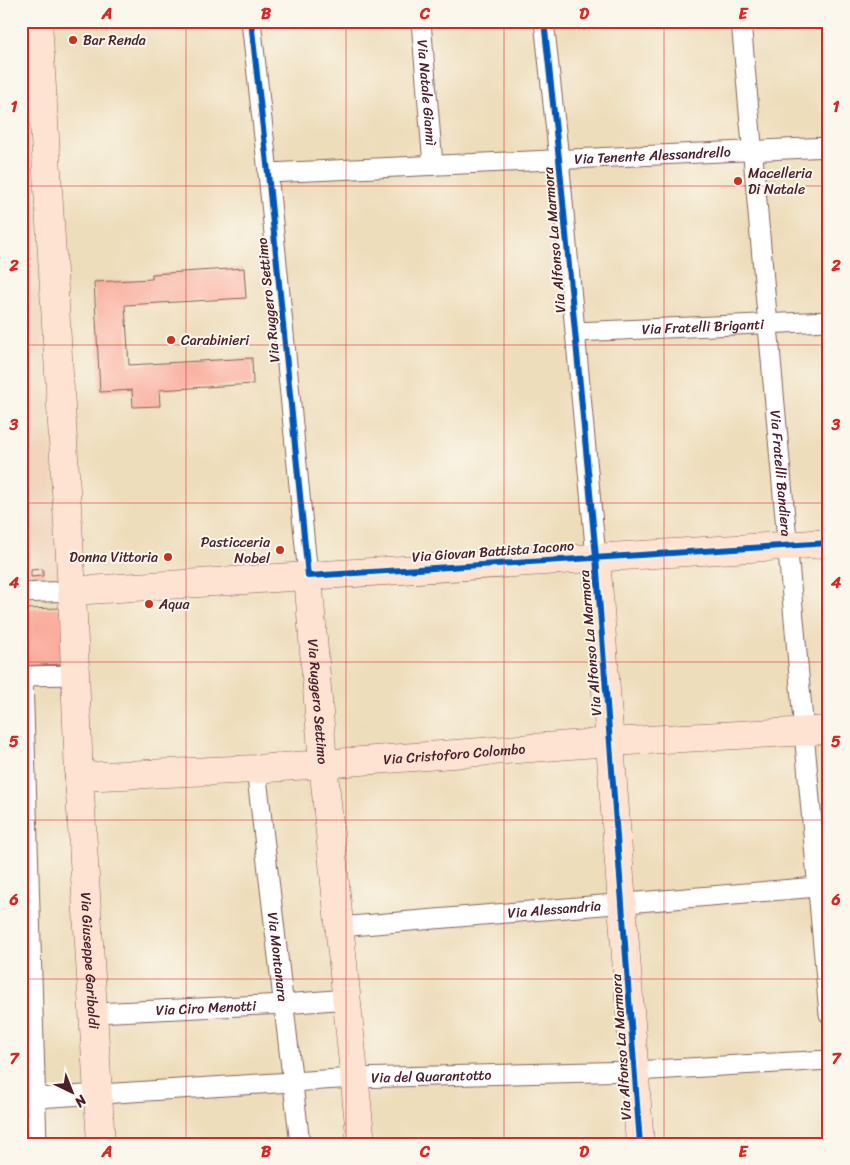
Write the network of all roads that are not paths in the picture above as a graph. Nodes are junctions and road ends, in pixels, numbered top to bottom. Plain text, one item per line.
1 (38, 21) edge
2 (251, 21) edge
3 (421, 21) edge
4 (544, 21) edge
5 (741, 21) edge
6 (829, 147) edge
7 (752, 150) junction
8 (559, 159) junction
9 (433, 165) junction
10 (268, 173) junction
11 (829, 321) edge
12 (767, 324) junction
13 (575, 332) junction
14 (829, 543) edge
15 (787, 545) junction
16 (596, 557) junction
17 (308, 576) junction
18 (72, 590) junction
19 (21, 593) edge
20 (75, 675) junction
21 (22, 676) edge
22 (816, 731) edge
23 (610, 742) junction
24 (323, 763) junction
25 (256, 768) junction
26 (79, 777) junction
27 (823, 886) edge
28 (623, 902) junction
29 (339, 927) junction
30 (26, 961) edge
31 (347, 999) junction
32 (284, 1004) junction
33 (95, 1013) junction
34 (829, 1014) edge
35 (829, 1060) edge
36 (635, 1071) junction
37 (354, 1078) junction
38 (292, 1082) junction
39 (99, 1094) junction
40 (28, 1098) edge
41 (32, 1136) edge
42 (101, 1144) edge
43 (300, 1144) edge
44 (361, 1144) edge
45 (640, 1144) edge

1 - 18 main road, Via Giuseppe Garibaldi
2 - 10 street, Via Ruggero Settimo
3 - 9 street, Via Natale Giannì
4 - 8 street, Via Alfonso La Marmora
5 - 7 street, Via Fratelli Bandiera
6 - 7 street, Via Tenente Alessandrello
7 - 8 street, Via Tenente Alessandrello
7 - 12 street, Via Fratelli Bandiera
8 - 9 street, Via Tenente Alessandrello
8 - 13 street, Via Alfonso La Marmora
9 - 10 street, Via Tenente Alessandrello
10 - 17 street, Via Ruggero Settimo
11 - 12 street, Via Fratelli Briganti
12 - 13 street, Via Fratelli Briganti
12 - 15 street, Via Fratelli Bandiera
13 - 16 street, Via Alfonso La Marmora
14 - 15 main road, Via Giovan Battista Iacono
15 - 16 main road, Via Giovan Battista Iacono
15 - 22 street, Via Fratelli Bandiera
16 - 17 main road, Via Giovan Battista Iacono
16 - 23 main road, Via Alfonso La Marmora
17 - 18 main road, Via Giovan Battista Iacono
17 - 24 main road, Via Ruggero Settimo
18 - 19 street, Via Giovan Battista Iacono
18 - 20 main road, Via Giuseppe Garibaldi
20 - 21 street
20 - 26 main road, Via Giuseppe Garibaldi
21 - 30 street
22 - 23 main road, Via Cristoforo Colombo
22 - 27 street, Via Fratelli Bandiera
23 - 24 main road, Via Cristoforo Colombo
23 - 28 main road, Via Alfonso La Marmora
24 - 25 main road, Via Cristoforo Colombo
24 - 29 main road, Via Ruggero Settimo
25 - 26 main road, Via Cristoforo Colombo
25 - 32 street, Via Montanara
26 - 33 main road, Via Giuseppe Garibaldi
27 - 28 street, Via Alessandria
27 - 34 street, Via Fratelli Bandiera
28 - 29 street, Via Alessandria
28 - 36 main road, Via Alfonso La Marmora
29 - 31 main road, Via Ruggero Settimo
30 - 40 street
31 - 32 street, Via Ciro Menotti
31 - 37 main road, Via Ruggero Settimo
32 - 33 street, Via Ciro Menotti
32 - 38 street, Via Montanara
33 - 39 main road, Via Giuseppe Garibaldi
35 - 36 street, Via del Quarantotto
36 - 37 street, Via del Quarantotto
36 - 45 main road, Via Alfonso La Marmora
37 - 38 street, Via del Quarantotto
37 - 44 main road, Via Ruggero Settimo
38 - 39 street, Via del Quarantotto
38 - 43 street, Via Montanara
39 - 40 street, Via del Quarantotto
39 - 42 main road, Via Giuseppe Garibaldi
40 - 41 street

